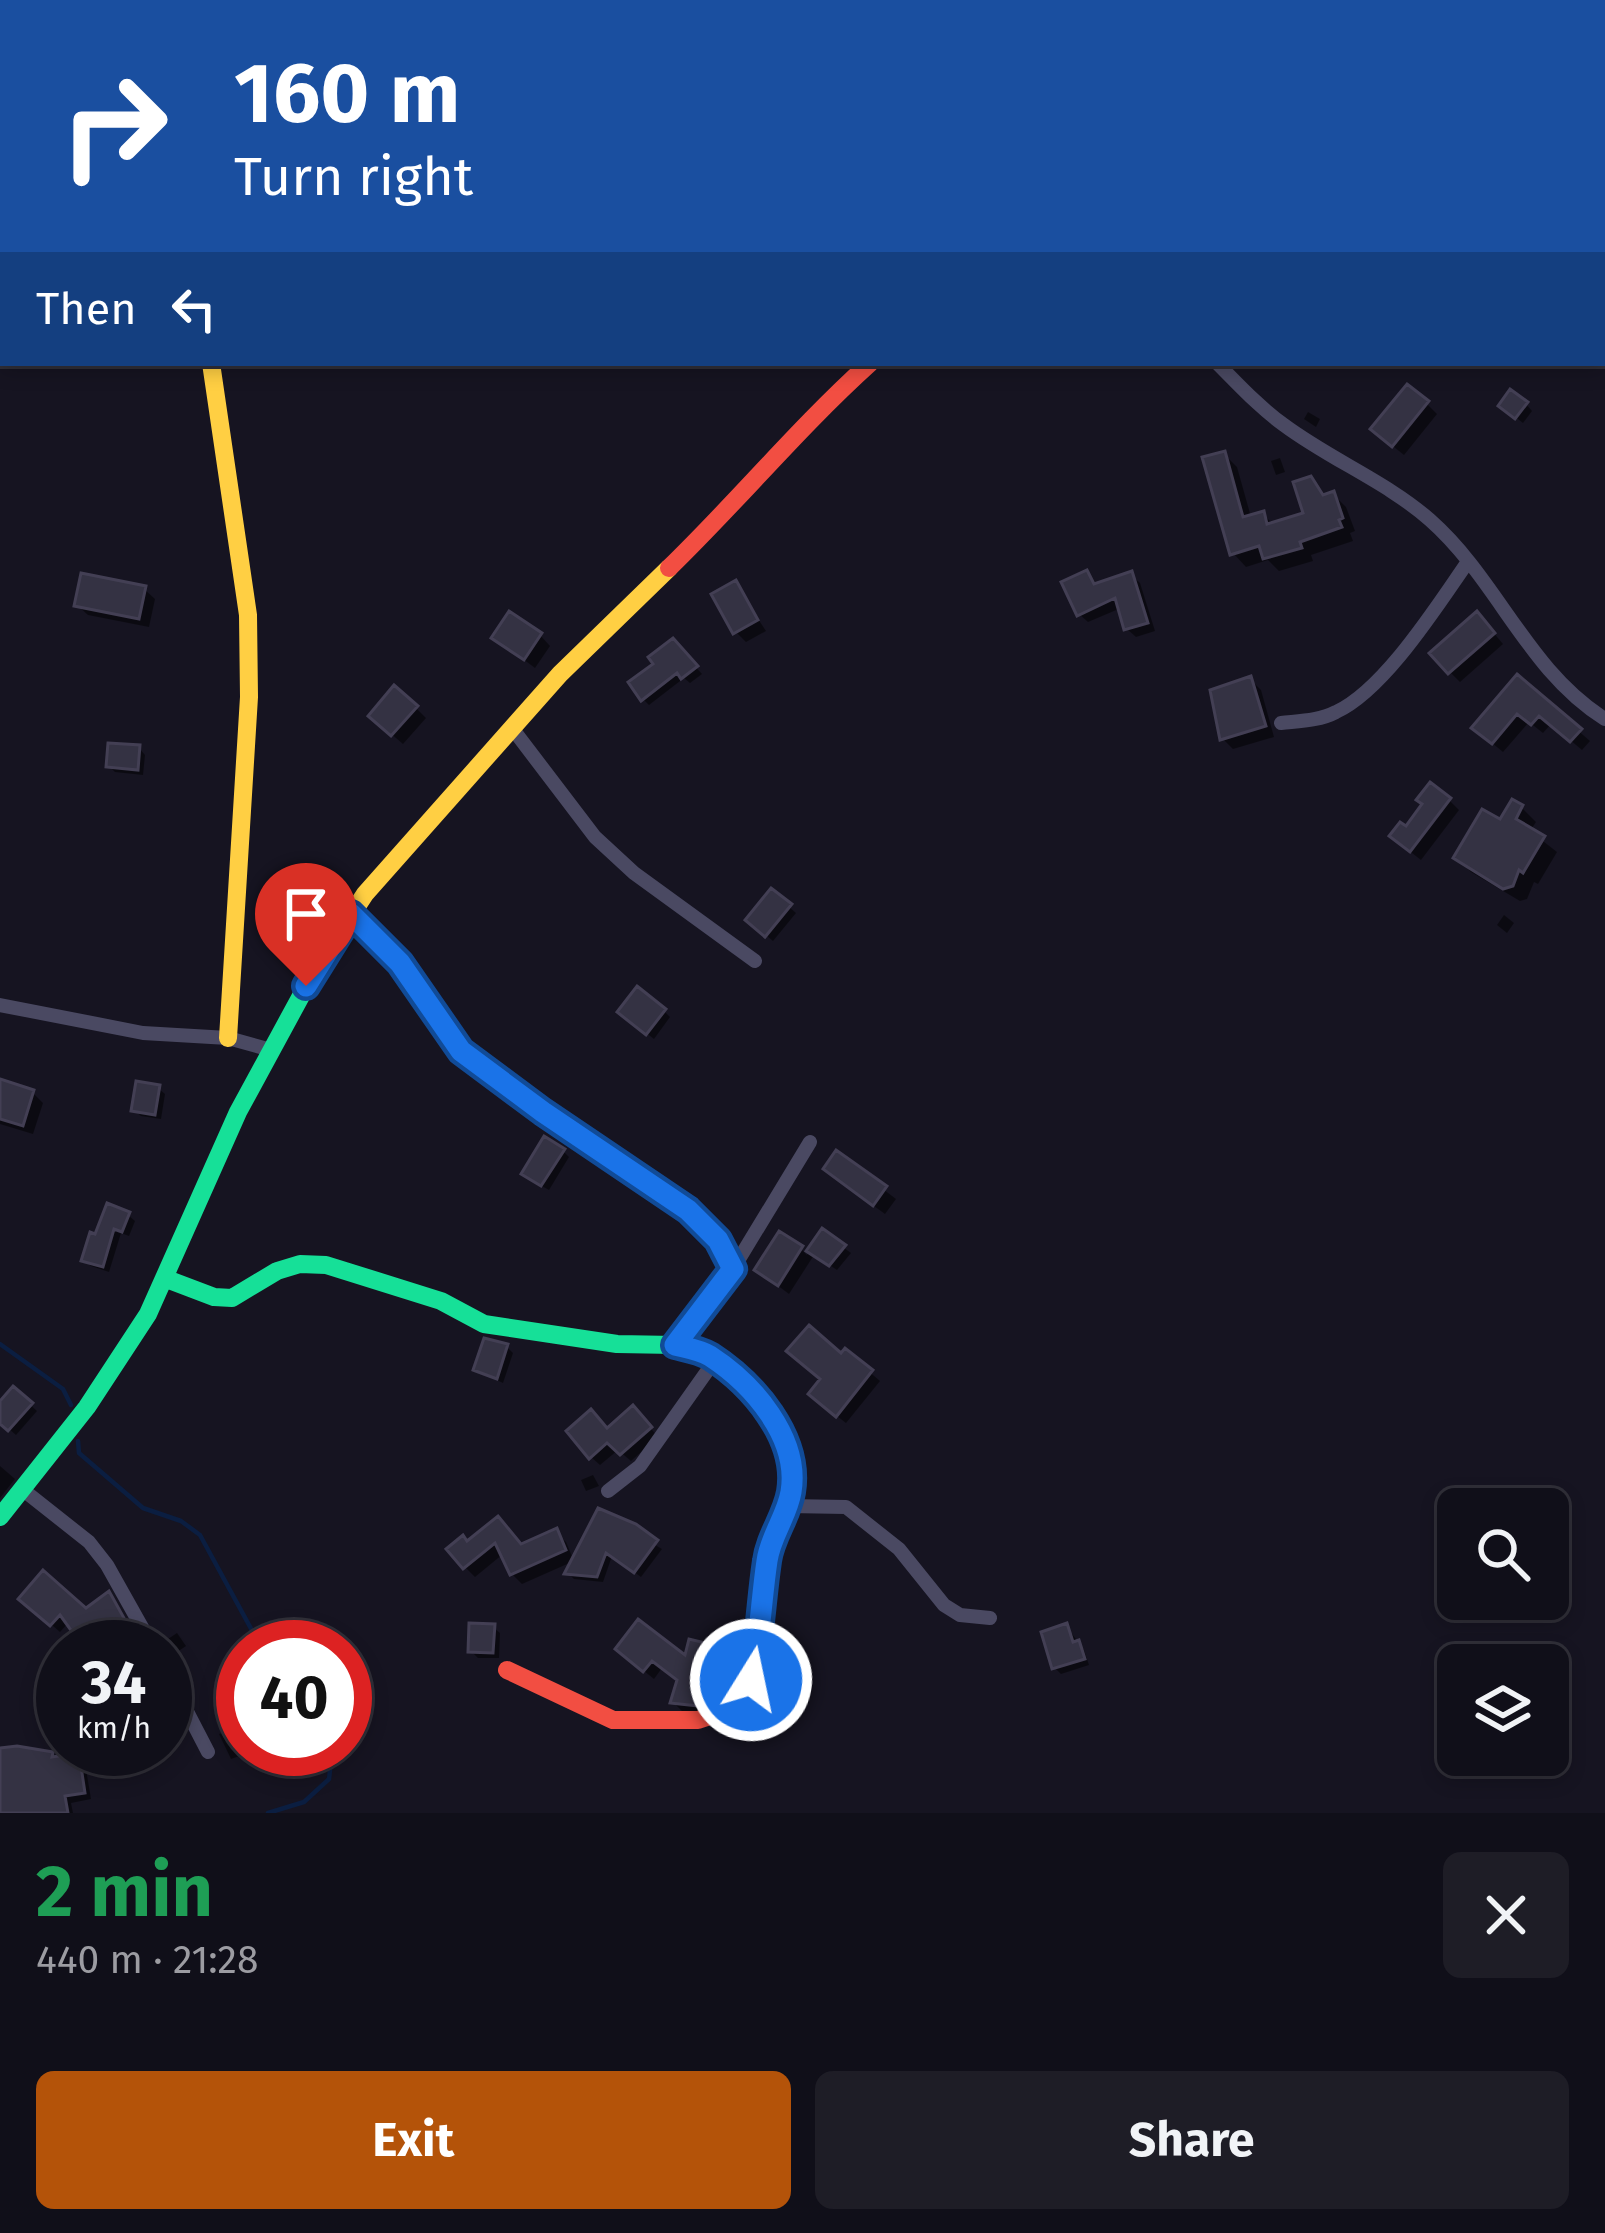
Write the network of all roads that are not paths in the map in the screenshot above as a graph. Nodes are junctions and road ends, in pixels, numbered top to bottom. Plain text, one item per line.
1 (211, 366) edge
2 (867, 366) edge
3 (1220, 366) edge
4 (1468, 563) junction
5 (1605, 719) edge
6 (1280, 723) dead end
7 (512, 728) junction
8 (351, 914) junction
9 (755, 961) dead end
10 (0, 1005) edge
11 (228, 1038) junction
12 (271, 1050) junction
13 (810, 1142) dead end
14 (733, 1269) junction
15 (164, 1278) junction
16 (675, 1345) junction
17 (715, 1360) junction
18 (22, 1489) junction
19 (608, 1491) dead end
20 (788, 1506) junction
21 (0, 1517) edge
22 (990, 1618) dead end
23 (138, 1620) edge
24 (507, 1670) dead end
25 (192, 1721) edge
26 (208, 1752) dead end

1 - 11 street
2 - 7 street
3 - 4 street
4 - 5 street
4 - 6 street
7 - 8 street
7 - 9 street
8 - 12 street
8 - 14 street
10 - 11 street
11 - 12 street
12 - 15 street
13 - 14 street
14 - 16 street
15 - 16 street
15 - 18 street
16 - 17 street
17 - 19 street
17 - 20 street
18 - 21 street
18 - 23 street
20 - 22 street
20 - 24 street
25 - 26 street

